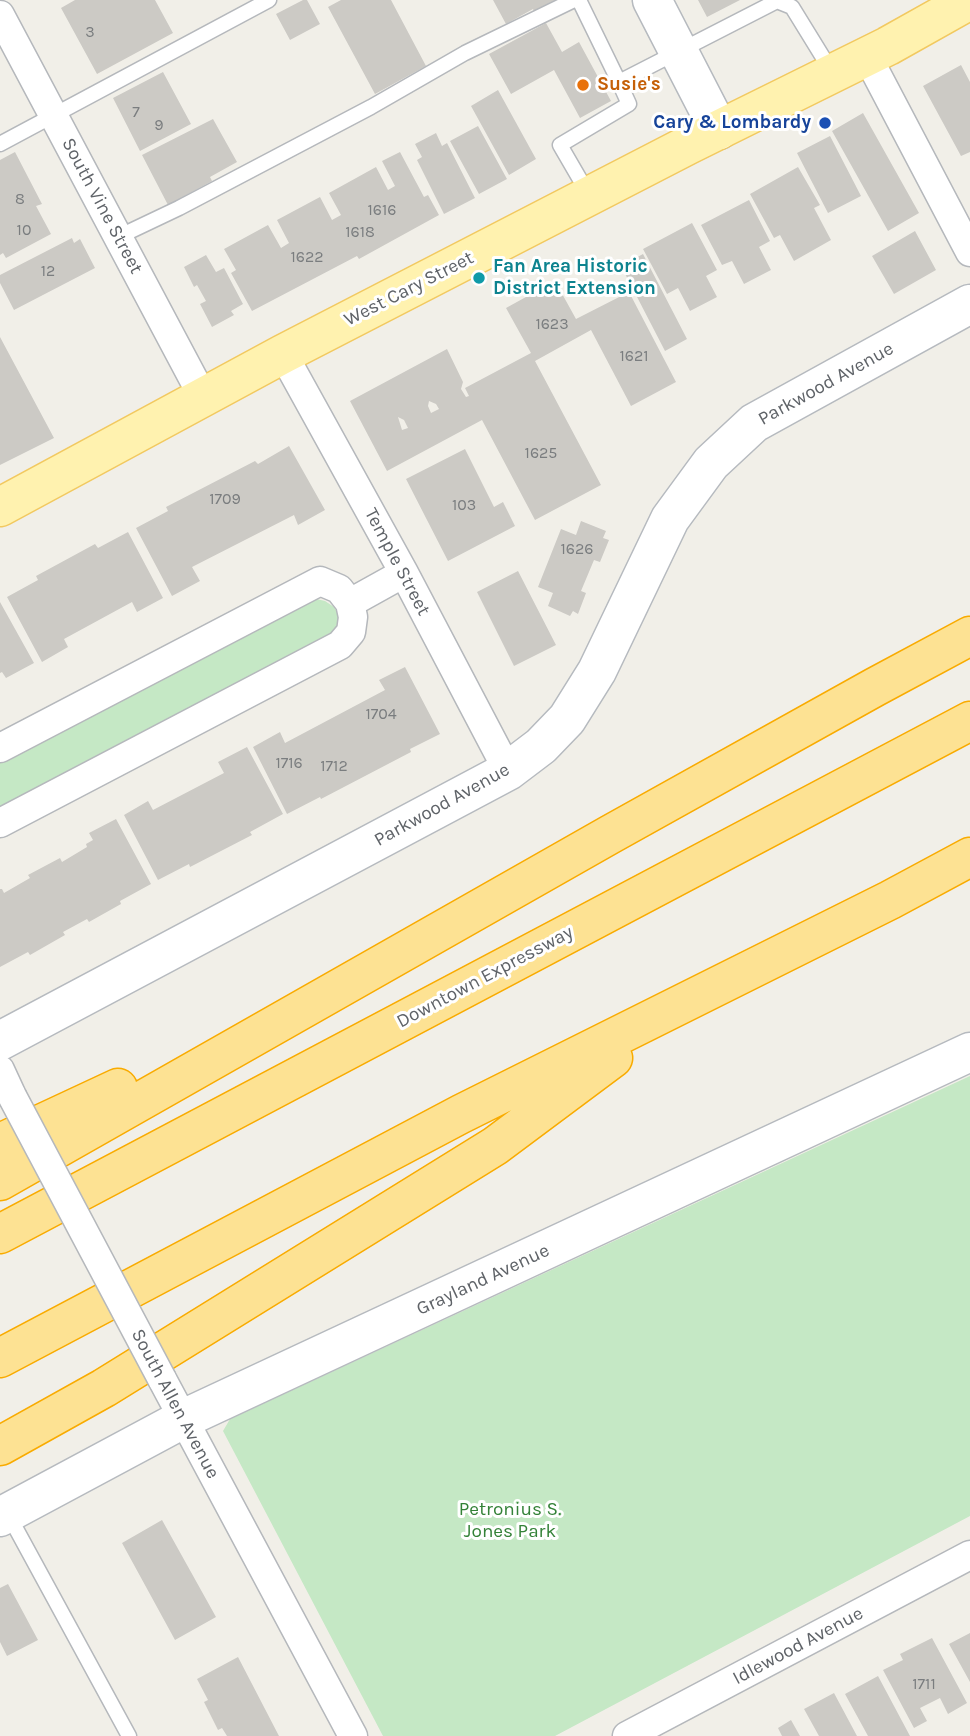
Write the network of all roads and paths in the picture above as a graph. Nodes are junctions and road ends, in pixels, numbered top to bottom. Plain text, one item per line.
1 (269, 0) edge
2 (577, 0) edge
3 (652, 0) edge
4 (969, 3) edge
5 (0, 15) edge
6 (678, 52) junction
7 (867, 56) junction
8 (833, 73) junction
9 (619, 82) junction
10 (54, 116) junction
11 (719, 130) junction
12 (0, 144) edge
13 (590, 196) junction
14 (118, 237) junction
15 (970, 252) edge
16 (970, 304) edge
17 (283, 354) junction
18 (202, 397) junction
19 (0, 507) edge
20 (404, 573) junction
21 (350, 603) junction
22 (970, 636) edge
23 (970, 721) edge
24 (0, 748) edge
25 (508, 771) junction
26 (0, 823) edge
27 (970, 857) edge
28 (389, 960) junction
29 (694, 998) junction
30 (0, 1041) edge
31 (970, 1052) edge
32 (0, 1070) edge
33 (0, 1143) edge
34 (0, 1181) edge
35 (0, 1234) edge
36 (0, 1358) edge
37 (183, 1419) junction
38 (0, 1446) edge
39 (4, 1515) edge
40 (970, 1555) edge
41 (129, 1736) edge
42 (353, 1736) edge
43 (627, 1736) edge

1 - 10 lane
2 - 9 lane
2 - 14 lane
3 - 6 street
4 - 7 main road, West Cary Street
5 - 10 street, South Vine Street
6 - 8 lane
6 - 9 lane
6 - 11 street
7 - 8 main road, West Cary Street
7 - 15 street
8 - 11 main road, West Cary Street
9 - 13 lane
10 - 12 lane
10 - 14 street, South Vine Street
11 - 13 main road, West Cary Street
13 - 17 main road, West Cary Street
14 - 18 street, South Vine Street
16 - 25 street, Parkwood Avenue
17 - 18 main road, West Cary Street
17 - 20 street, Temple Street
18 - 19 main road, West Cary Street
20 - 21 street
20 - 25 street, Temple Street
21 - 24 street
21 - 26 street
22 - 28 highway
23 - 35 highway, Downtown Expressway
25 - 30 street, Parkwood Avenue
27 - 29 highway
28 - 33 highway
28 - 34 highway
29 - 36 highway
29 - 38 highway
31 - 37 street, Grayland Avenue
32 - 37 street, South Allen Avenue, bridge
37 - 39 street, Grayland Avenue
37 - 42 street, South Allen Avenue
39 - 41 lane
40 - 43 street, Idlewood Avenue

